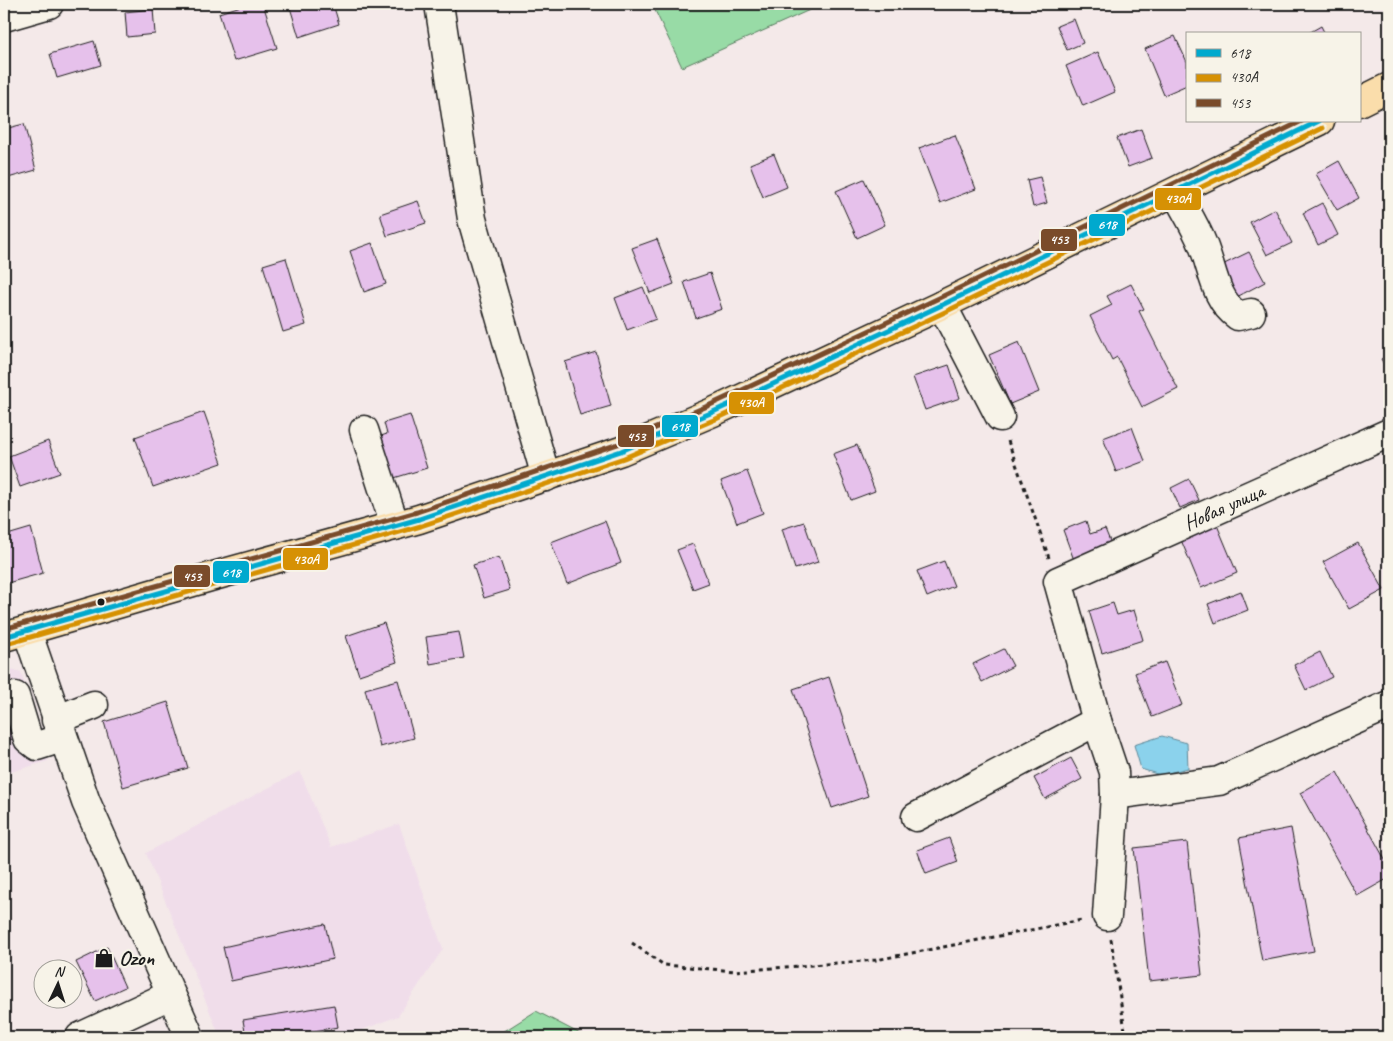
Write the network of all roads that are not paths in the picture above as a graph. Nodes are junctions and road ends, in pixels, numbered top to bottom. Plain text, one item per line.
1 (49, 4) edge
2 (439, 4) edge
3 (4, 16) edge
4 (1389, 87) edge
5 (1360, 102) edge
6 (1318, 122) edge
7 (1176, 193) junction
8 (942, 305) junction
9 (1251, 313) dead end
10 (1000, 417) road end
11 (364, 430) dead end
12 (1389, 434) edge
13 (546, 477) junction
14 (395, 526) junction
15 (15, 634) edge
16 (4, 699) edge
17 (94, 705) dead end
18 (1389, 705) edge
19 (1096, 721) junction
20 (59, 729) junction
21 (1115, 795) junction
22 (916, 817) dead end
23 (1107, 916) road end
24 (170, 995) junction
25 (80, 1037) edge
26 (190, 1037) edge

1 - 3 street
2 - 13 street
4 - 5 main road
6 - 7 main road
7 - 8 main road
7 - 9 street
8 - 10 street
8 - 13 main road
11 - 14 street
12 - 19 street, Новая улица
13 - 14 main road
14 - 15 main road
15 - 20 street
16 - 20 street
17 - 20 street
18 - 21 street
19 - 21 street
19 - 22 street
20 - 24 street
21 - 23 street
24 - 25 street
24 - 26 street

